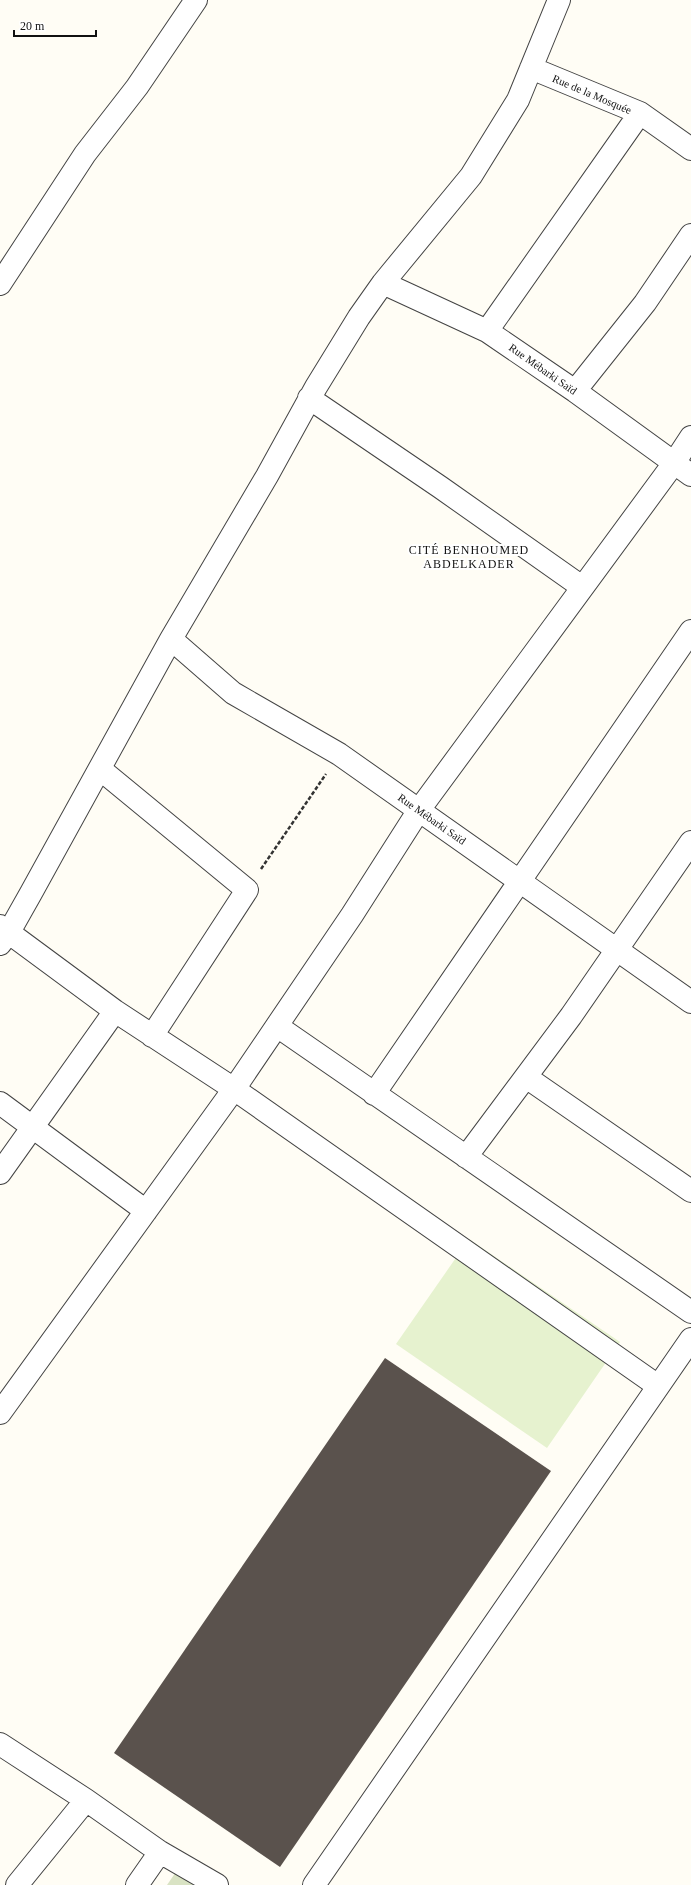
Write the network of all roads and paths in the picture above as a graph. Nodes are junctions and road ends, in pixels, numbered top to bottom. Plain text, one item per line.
1 (196, 0) edge
2 (559, 0) edge
3 (531, 68) junction
4 (640, 113) junction
5 (691, 149) edge
6 (691, 235) edge
7 (383, 283) junction
8 (0, 284) edge
9 (487, 331) junction
10 (575, 391) junction
11 (310, 398) junction
12 (691, 437) edge
13 (674, 463) junction
14 (691, 475) edge
15 (582, 587) junction
16 (691, 631) edge
17 (171, 639) junction
18 (339, 754) junction
19 (100, 769) junction
20 (419, 810) junction
21 (691, 842) edge
22 (519, 880) junction
23 (247, 890) junction
24 (3, 934) edge
25 (618, 950) junction
26 (691, 1002) edge
27 (115, 1011) junction
28 (277, 1026) junction
29 (152, 1036) junction
30 (526, 1077) junction
31 (234, 1089) junction
32 (374, 1094) junction
33 (0, 1103) edge
34 (33, 1128) junction
35 (466, 1157) junction
36 (0, 1173) edge
37 (691, 1191) edge
38 (146, 1211) junction
39 (691, 1312) edge
40 (691, 1339) edge
41 (658, 1386) junction
42 (0, 1413) edge
43 (0, 1744) edge
44 (86, 1800) junction
45 (160, 1852) junction
46 (17, 1885) edge
47 (137, 1885) edge
48 (217, 1885) edge
49 (314, 1885) edge

1 - 8 street
2 - 3 street
3 - 4 street, Rue de la Mosquée
3 - 7 street
4 - 5 street, Rue de la Mosquée
4 - 9 street
6 - 10 street
7 - 9 street, Rue Mébarki Saïd
7 - 11 street
9 - 10 street, Rue Mébarki Saïd
10 - 13 street, Rue Mébarki Saïd
11 - 15 street
11 - 17 street
12 - 13 street
13 - 14 street, Rue Mébarki Saïd
13 - 15 street
15 - 20 street
16 - 22 street
17 - 18 street, Rue Mébarki Saïd
17 - 19 street
18 - 20 street, Rue Mébarki Saïd
18 - 23 path
19 - 23 street
19 - 24 street
20 - 22 street, Rue Mébarki Saïd
20 - 28 street
21 - 25 street
22 - 25 street, Rue Mébarki Saïd
22 - 32 street
23 - 29 street
24 - 27 street
25 - 26 street, Rue Mébarki Saïd
25 - 30 street
27 - 29 street
27 - 34 street
28 - 31 street
28 - 32 street
29 - 31 street
30 - 35 street
30 - 37 street
31 - 38 street
31 - 41 street
32 - 35 street
33 - 34 street
34 - 36 street
34 - 38 street
35 - 39 street
38 - 42 street
40 - 41 street
41 - 49 street
43 - 44 street
44 - 45 street
44 - 46 street
45 - 47 street
45 - 48 street

